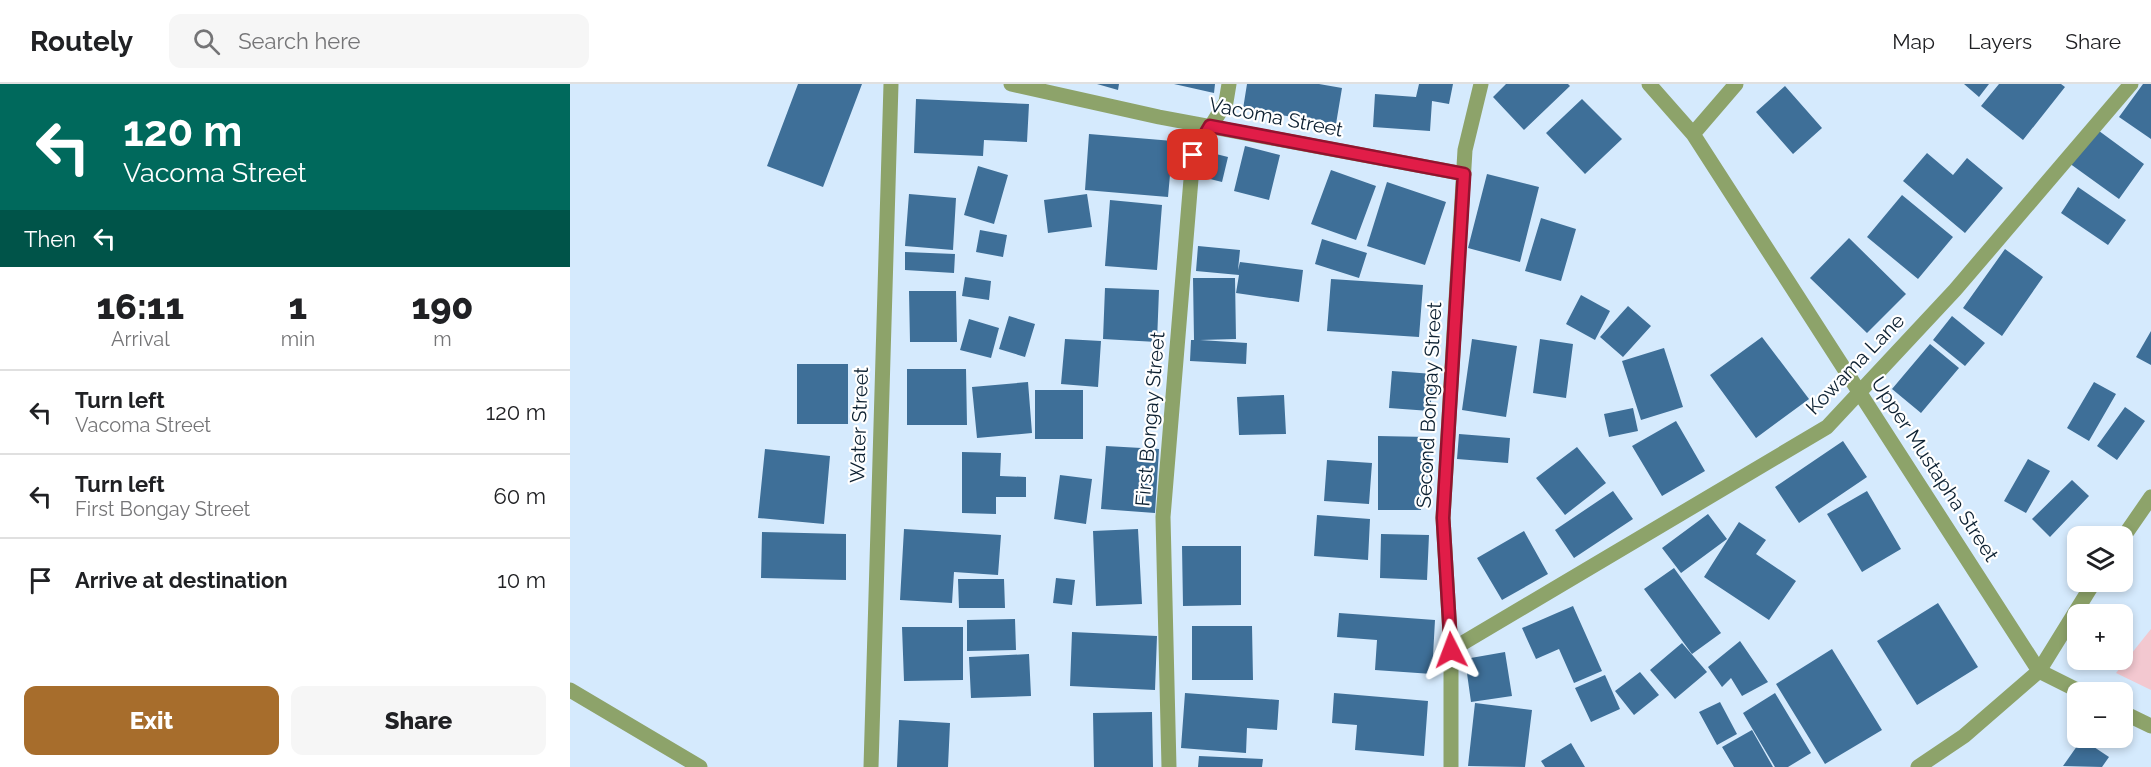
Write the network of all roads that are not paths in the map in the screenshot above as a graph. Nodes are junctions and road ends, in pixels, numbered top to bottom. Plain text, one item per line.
1 (891, 84) edge
2 (1011, 84) edge
3 (1229, 84) edge
4 (1481, 84) edge
5 (1649, 84) edge
6 (1736, 84) edge
7 (2131, 84) edge
8 (1210, 126) junction
9 (1693, 134) junction
10 (1464, 174) junction
11 (1860, 392) junction
12 (2151, 497) edge
13 (2131, 526) edge
14 (2088, 592) edge
15 (1451, 650) junction
16 (2039, 671) junction
17 (2067, 685) edge
18 (570, 690) edge
19 (2133, 717) edge
20 (2151, 726) edge
21 (700, 767) edge
22 (871, 767) edge
23 (1169, 767) edge
24 (1451, 767) edge
25 (1918, 767) edge

1 - 22 street, Water Street
2 - 8 street, Vacoma Street
3 - 8 street, First Bongay Street
4 - 10 street, Second Bongay Street
5 - 9 street, Upper Mustapha Street
6 - 9 street
7 - 11 street, Kowama Lane
8 - 10 street, Vacoma Street
8 - 23 street, First Bongay Street
9 - 11 street, Upper Mustapha Street
10 - 15 street, Second Bongay Street
11 - 15 street, Kowama Lane
11 - 16 street, Upper Mustapha Street
12 - 13 street
14 - 16 street
15 - 24 street, Second Bongay Street
16 - 17 street
16 - 25 street
18 - 21 street
19 - 20 street

